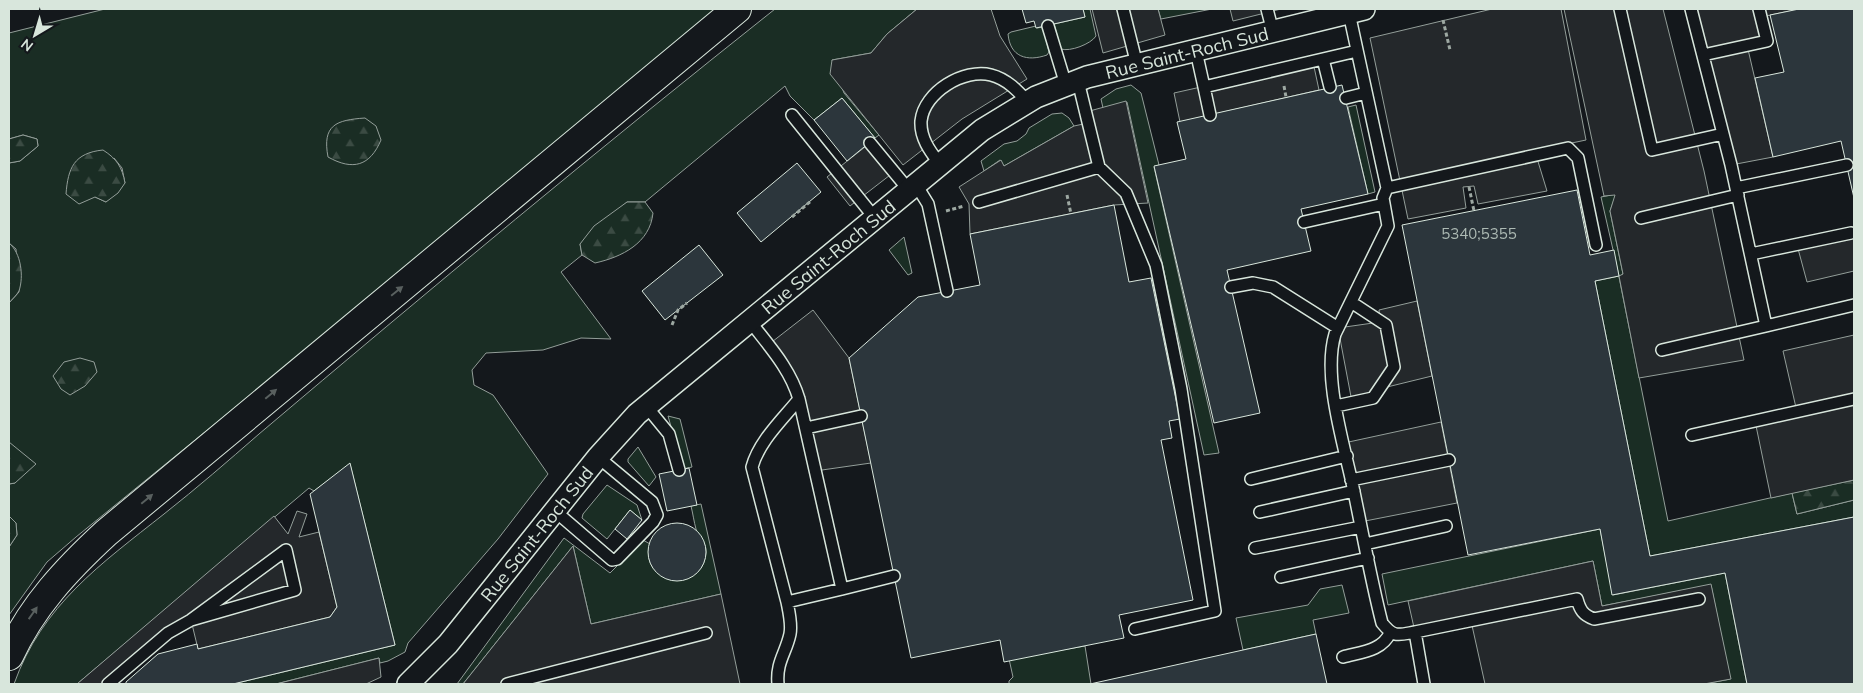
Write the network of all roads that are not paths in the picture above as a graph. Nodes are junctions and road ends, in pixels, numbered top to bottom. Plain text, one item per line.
1 (737, 9) edge
2 (1123, 9) edge
3 (1267, 9) edge
4 (1620, 9) edge
5 (1692, 9) edge
6 (1759, 9) edge
7 (1344, 12) edge
8 (1048, 26) dead end
9 (1273, 32) junction
10 (1196, 51) junction
11 (1358, 51) junction
12 (1703, 55) junction
13 (1323, 60) junction
14 (1137, 65) junction
15 (1072, 83) junction
16 (1204, 87) junction
17 (1330, 87) dead end
18 (1366, 93) junction
19 (1346, 98) dead end
20 (1028, 102) junction
21 (792, 115) dead end
22 (1210, 115) dead end
23 (1723, 134) junction
24 (870, 143) dead end
25 (939, 163) junction
26 (1847, 165) dead end
27 (1099, 167) junction
28 (911, 186) junction
29 (1387, 188) junction
30 (1737, 192) junction
31 (979, 202) road end
32 (1384, 204) junction
33 (874, 217) junction
34 (1641, 218) dead end
35 (1304, 222) dead end
36 (1851, 233) dead end
37 (1596, 245) dead end
38 (1751, 254) junction
39 (1230, 287) dead end
40 (946, 292) dead end
41 (1351, 302) junction
42 (1854, 305) edge
43 (749, 320) junction
44 (1766, 326) junction
45 (1338, 328) junction
46 (1662, 350) dead end
47 (799, 399) junction
48 (1854, 399) edge
49 (646, 406) junction
50 (1336, 406) junction
51 (861, 416) dead end
52 (806, 428) junction
53 (1692, 435) dead end
54 (1347, 456) junction
55 (598, 457) junction
56 (1449, 460) dead end
57 (679, 470) dead end
58 (1251, 479) dead end
59 (1353, 486) junction
60 (555, 511) junction
61 (1260, 512) dead end
62 (1446, 526) dead end
63 (1361, 527) junction
64 (1365, 544) junction
65 (1255, 548) dead end
66 (1368, 558) junction
67 (894, 576) dead end
68 (1281, 577) dead end
69 (842, 589) junction
70 (1699, 599) dead end
71 (787, 602) junction
72 (191, 620) junction
73 (1135, 629) dead end
74 (1415, 632) junction
75 (706, 633) dead end
76 (1390, 633) junction
77 (9, 656) edge
78 (1343, 657) dead end
79 (113, 682) edge
80 (408, 684) edge
81 (507, 684) edge
82 (778, 684) edge
83 (1424, 684) edge

77 -> 1 highway
2 - 14 lane
3 - 9 lane
4 - 23 lane
5 - 12 lane
6 - 12 lane
7 - 9 street, Rue Saint-Roch Sud
7 - 11 lane
8 - 15 lane
9 - 10 street, Rue Saint-Roch Sud
10 - 14 street, Rue Saint-Roch Sud
10 - 16 lane
11 - 13 lane
11 - 18 lane
12 - 23 lane
13 - 16 lane
13 - 17 lane
14 - 15 street, Rue Saint-Roch Sud
15 - 20 street, Rue Saint-Roch Sud
15 - 27 lane
16 - 22 lane
18 - 19 lane
18 - 29 lane
20 - 25 street, Rue Saint-Roch Sud
20 - 25 lane
21 - 33 lane
23 - 30 lane
24 - 28 lane
25 - 28 street, Rue Saint-Roch Sud
26 - 30 lane
27 - 31 lane
27 - 73 lane
28 - 33 street, Rue Saint-Roch Sud
28 - 40 lane
29 - 32 lane
29 - 37 lane
30 - 34 lane
30 - 38 lane
32 - 35 lane
32 - 41 lane
33 - 43 street, Rue Saint-Roch Sud
36 - 38 lane
38 - 44 lane
39 - 45 lane
41 - 45 lane
41 - 50 lane
42 - 44 lane
43 - 47 lane
43 - 49 street, Rue Saint-Roch Sud
44 - 46 lane
45 - 50 lane
47 - 52 lane
47 - 71 lane
48 - 53 lane
49 - 55 street, Rue Saint-Roch Sud
49 - 57 lane
50 - 54 lane
51 - 52 lane
52 - 69 lane
54 - 58 lane
54 - 59 lane
55 - 60 street, Rue Saint-Roch Sud
55 - 60 lane
56 - 59 lane
59 - 61 lane
59 - 63 lane
60 - 80 street, Rue Saint-Roch Sud
62 - 64 lane
63 - 64 lane
63 - 65 lane
64 - 66 lane
66 - 68 lane
66 - 76 lane
67 - 69 lane
69 - 71 lane
70 - 74 lane
71 - 82 lane
72 - 72 lane
72 - 79 lane
74 - 76 lane
74 - 83 lane
75 - 81 lane
76 - 78 lane

